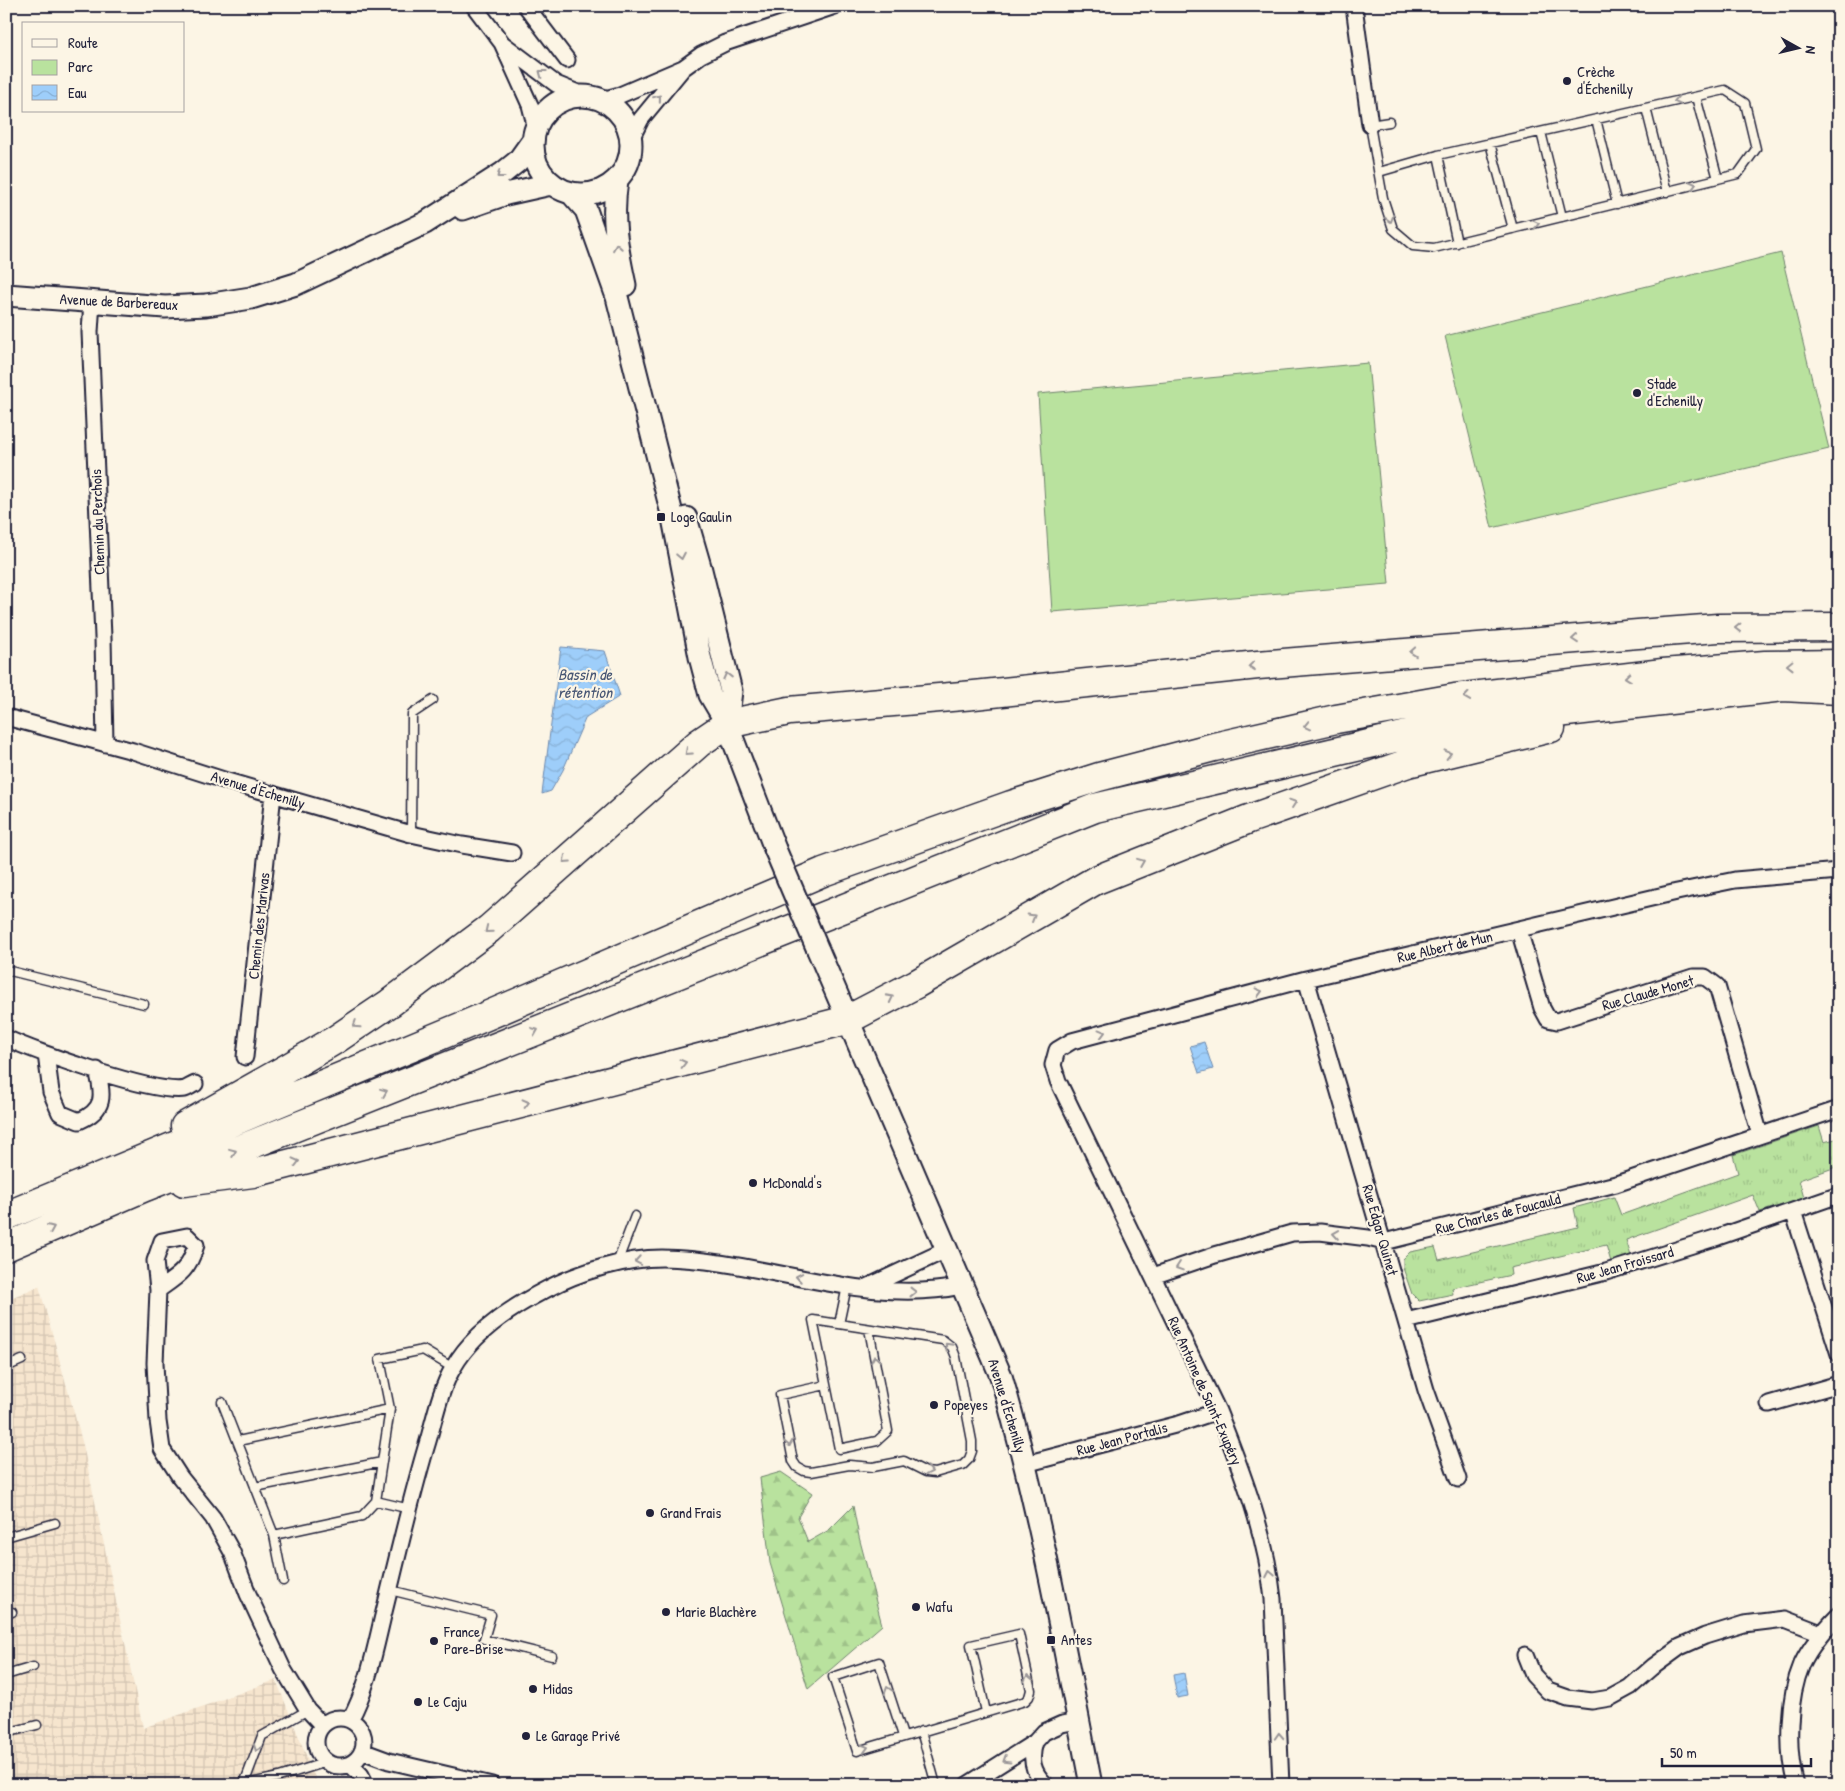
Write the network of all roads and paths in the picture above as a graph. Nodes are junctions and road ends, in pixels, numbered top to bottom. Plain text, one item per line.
1 (474, 6) edge
2 (526, 6) edge
3 (835, 6) edge
4 (1354, 6) edge
5 (502, 43) junction
6 (566, 60) dead end
7 (683, 68) junction
8 (1696, 97) junction
9 (593, 98) junction
10 (1646, 108) junction
11 (1596, 119) junction
12 (1389, 122) dead end
13 (1370, 125) junction
14 (1542, 132) junction
15 (535, 134) junction
16 (631, 139) junction
17 (1490, 143) junction
18 (1438, 155) junction
19 (1379, 172) junction
20 (1718, 179) junction
21 (617, 180) junction
22 (551, 184) junction
23 (1667, 192) junction
24 (571, 194) junction
25 (1617, 204) junction
26 (1562, 217) junction
27 (425, 223) junction
28 (1513, 229) junction
29 (1457, 243) junction
30 (6, 295) edge
31 (92, 301) junction
32 (1839, 626) edge
33 (1839, 664) edge
34 (1839, 690) edge
35 (433, 700) dead end
36 (1664, 701) junction
37 (6, 717) edge
38 (727, 724) junction
39 (105, 744) junction
40 (273, 794) junction
41 (411, 834) junction
42 (512, 853) dead end
43 (1839, 871) edge
44 (1519, 930) junction
45 (6, 970) edge
46 (1306, 980) junction
47 (144, 1004) dead end
48 (847, 1020) junction
49 (6, 1038) edge
50 (1057, 1050) joint
51 (46, 1054) junction
52 (245, 1057) dead end
53 (97, 1070) junction
54 (195, 1084) dead end
55 (1839, 1109) edge
56 (1760, 1135) junction
57 (77, 1187) junction
58 (145, 1187) junction
59 (1839, 1195) edge
60 (1793, 1211) junction
61 (6, 1216) edge
62 (635, 1216) dead end
63 (1384, 1242) junction
64 (6, 1247) edge
65 (946, 1250) junction
66 (616, 1264) junction
67 (1153, 1276) junction
68 (847, 1286) junction
69 (962, 1286) junction
70 (865, 1288) junction
71 (158, 1290) dead end
72 (1406, 1321) junction
73 (839, 1324) junction
74 (869, 1329) junction
75 (1839, 1354) edge
76 (22, 1360) dead end
77 (6, 1367) edge
78 (453, 1368) junction
79 (1839, 1384) edge
80 (826, 1385) junction
81 (222, 1402) dead end
82 (1769, 1404) dead end
83 (390, 1410) junction
84 (1218, 1411) junction
85 (238, 1441) junction
86 (382, 1462) junction
87 (1025, 1464) junction
88 (1458, 1479) dead end
89 (255, 1486) junction
90 (376, 1502) junction
91 (410, 1509) junction
92 (55, 1523) dead end
93 (274, 1535) junction
94 (6, 1537) edge
95 (283, 1581) dead end
96 (390, 1590) junction
97 (1839, 1615) edge
98 (1821, 1633) junction
99 (1525, 1655) dead end
100 (552, 1656) dead end
101 (33, 1667) dead end
102 (6, 1675) edge
103 (308, 1710) junction
104 (986, 1712) junction
105 (350, 1720) junction
106 (1078, 1720) junction
107 (37, 1725) dead end
108 (322, 1725) junction
109 (921, 1731) junction
110 (6, 1733) edge
111 (903, 1736) junction
112 (1035, 1742) junction
113 (362, 1751) junction
114 (327, 1762) junction
115 (350, 1764) junction
116 (243, 1785) edge
117 (366, 1785) edge
118 (492, 1785) edge
119 (936, 1785) edge
120 (967, 1785) edge
121 (1043, 1785) edge
122 (1091, 1785) edge
123 (1281, 1785) edge
124 (1796, 1785) edge

1 - 5 street
2 - 6 street
3 - 7 street
4 - 13 street
9 -> 5 street
5 - 15 street
7 - 9 street
16 -> 7 street
8 -> 10 lane
8 - 20 lane
8 - 20 lane
9 - 15 street
9 - 16 street
10 - 11 lane
10 - 23 lane
11 - 14 lane
11 - 25 lane
12 - 13 lane
13 - 19 lane
14 - 17 lane
14 - 26 lane
15 - 22 street
15 -> 27 street, Avenue de Barbereaux
16 - 21 street
17 - 18 lane
17 - 28 lane
18 - 19 lane
18 - 29 lane
19 -> 29 lane
23 -> 20 lane
21 - 24 street
38 -> 21 street
22 - 24 street
22 - 27 street, Avenue de Barbereaux
23 - 25 lane
24 -> 38 street, Avenue d'Echenilly
25 - 26 lane
28 -> 26 lane
27 - 31 street, Avenue de Barbereaux
28 - 29 lane
30 - 31 street, Avenue de Barbereaux
31 - 39 street, Chemin du Perchois
32 -> 38 highway
33 -> 57 highway
34 - 36 highway
35 - 41 lane
48 -> 36 highway
58 -> 36 highway
37 - 39 street, Avenue d'Echenilly
38 - 48 street, Avenue d'Echenilly, bridge
38 -> 57 highway
39 - 40 street, Avenue d'Echenilly
40 - 41 street, Avenue d'Echenilly
40 - 52 street, Chemin des Marivas
41 - 42 street, Avenue d'Echenilly
43 - 44 street, Rue Albert de Mun
44 - 46 street, Rue Albert de Mun
44 - 56 street, Rue Claude Monet
45 - 47 lane
50 -> 46 street, Rue Albert de Mun
46 - 63 street, Rue Edgar Quinet
58 -> 48 highway
48 - 65 street, Avenue d'Echenilly
49 - 51 street
50 - 67 street, Rue Antoine de Saint-Exupéry
51 - 53 street
51 - 53 street
53 - 54 street
55 - 56 street, Rue Charles de Foucauld
56 - 63 street, Rue Charles de Foucauld
57 - 61 highway
64 -> 58 highway
59 - 60 street, Rue Jean Froissard
60 - 72 street, Rue Jean Froissard
60 - 75 street
62 - 66 lane
63 -> 67 street, Rue Charles de Foucauld
63 - 72 street, Rue Edgar Quinet
65 - 69 street, Avenue d'Echenilly
65 - 70 street
68 -> 66 street
66 - 78 street
67 - 84 street, Rue Antoine de Saint-Exupéry
68 - 70 street
68 - 73 lane
70 -> 69 street
69 - 87 street, Avenue d'Echenilly
71 - 103 street
72 - 88 street, Rue Edgar Quinet
73 - 74 lane
73 - 80 lane
80 -> 74 lane
80 -> 74 lane
76 - 77 lane
78 - 83 lane
78 - 91 street
79 - 82 street
81 - 85 lane
83 - 85 lane
83 - 86 lane
84 - 87 street, Rue Jean Portalis
123 -> 84 street, Rue Antoine de Saint-Exupéry
85 - 89 lane
86 - 89 lane
86 - 90 lane
87 - 106 street, Avenue d'Echenilly
89 - 93 lane
90 - 91 lane
90 - 93 lane
91 - 96 street
92 - 94 lane
93 - 95 lane
96 - 100 lane
96 - 105 street
97 - 98 street
98 - 99 street
98 - 124 street
101 - 102 lane
103 - 108 street
103 -> 116 lane
104 -> 104 lane
104 - 109 lane
105 - 108 street
105 - 113 street
106 - 112 street
106 - 122 street, Avenue d'Echenilly
107 - 110 lane
108 - 114 street
109 - 111 lane
109 - 119 lane
111 -> 111 lane
112 -> 120 street
112 - 121 street
113 - 115 street
113 - 118 street
114 - 115 street
114 - 116 lane
115 - 117 street

